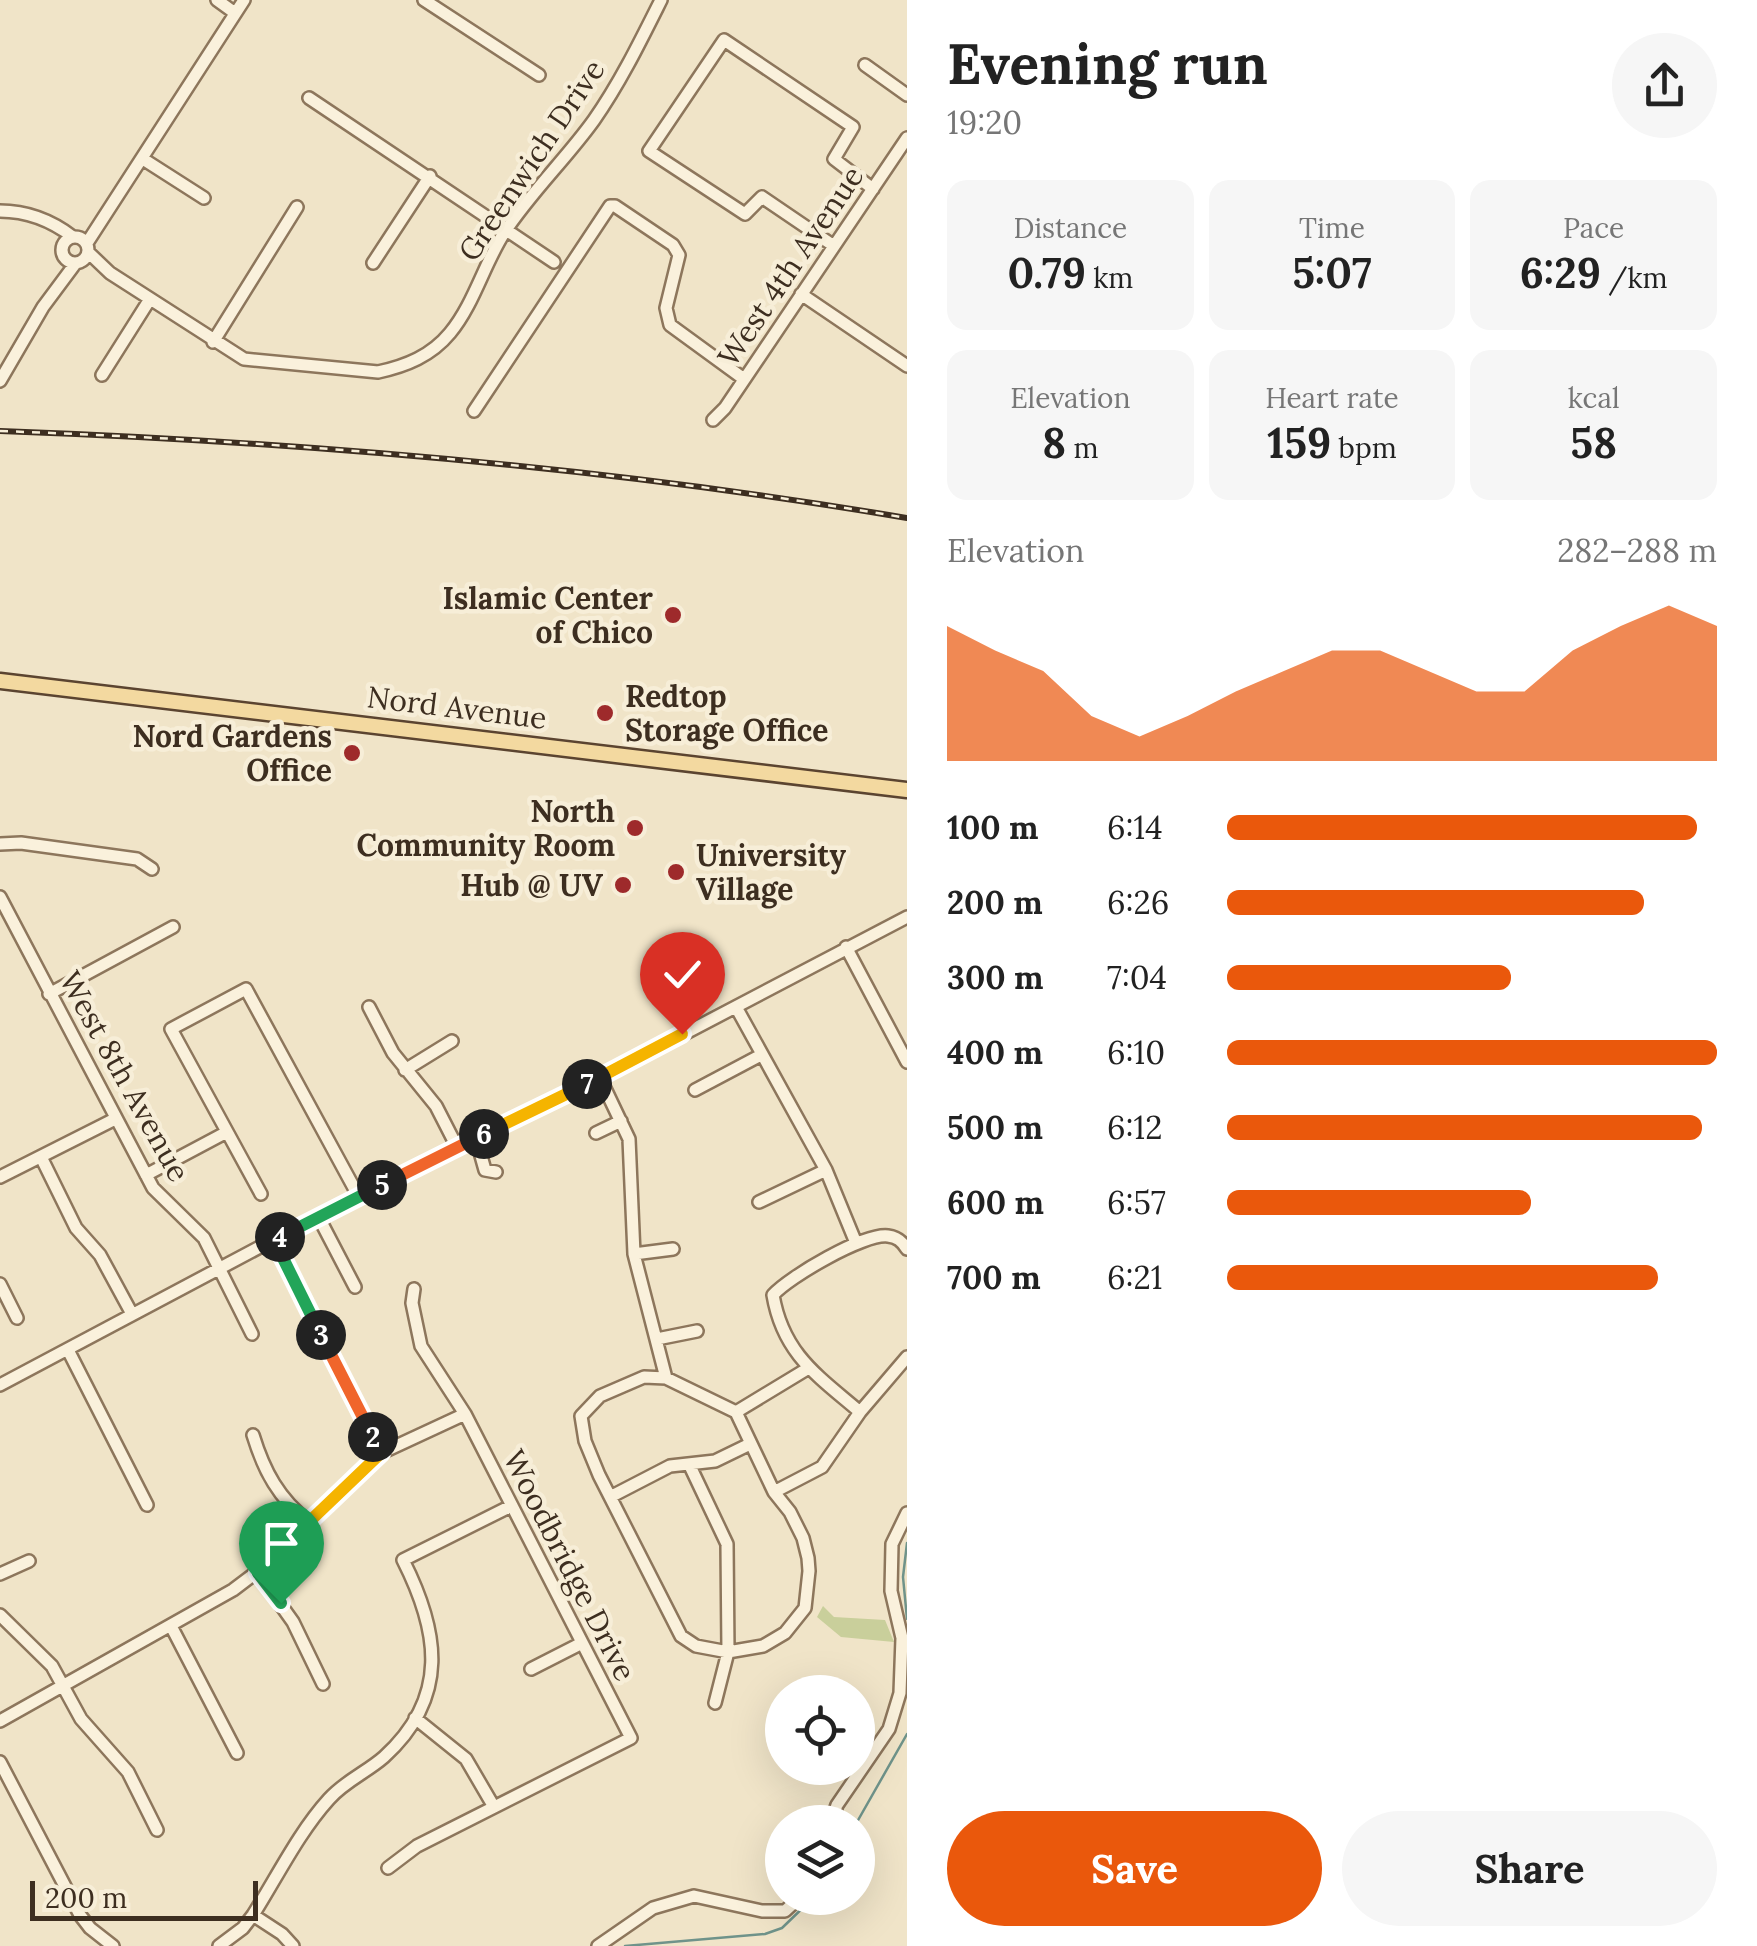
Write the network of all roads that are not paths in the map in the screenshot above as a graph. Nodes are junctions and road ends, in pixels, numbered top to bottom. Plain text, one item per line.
1 (217, 0) edge
2 (424, 0) edge
3 (661, 0) edge
4 (240, 4) edge
5 (865, 65) dead end
6 (539, 75) dead end
7 (907, 95) edge
8 (309, 98) dead end
9 (907, 138) edge
10 (142, 158) junction
11 (430, 176) junction
12 (873, 189) junction
13 (204, 198) dead end
14 (297, 207) dead end
15 (0, 212) edge
16 (506, 230) junction
17 (834, 246) junction
18 (76, 250) junction
19 (554, 262) dead end
20 (373, 263) dead end
21 (802, 294) junction
22 (150, 299) junction
23 (214, 342) junction
24 (907, 366) edge
25 (102, 375) dead end
26 (744, 379) junction
27 (0, 381) edge
28 (474, 410) dead end
29 (713, 420) dead end
30 (0, 681) edge
31 (907, 790) edge
32 (0, 844) edge
33 (152, 869) dead end
34 (0, 897) edge
35 (907, 917) edge
36 (173, 928) dead end
37 (846, 947) junction
38 (49, 994) junction
39 (736, 1007) junction
40 (369, 1008) dead end
41 (452, 1041) dead end
42 (762, 1055) junction
43 (907, 1062) edge
44 (405, 1070) junction
45 (600, 1078) junction
46 (696, 1090) dead end
47 (115, 1119) junction
48 (622, 1121) junction
49 (225, 1133) junction
50 (596, 1133) dead end
51 (476, 1138) junction
52 (457, 1146) junction
53 (40, 1157) junction
54 (826, 1170) junction
55 (496, 1172) dead end
56 (146, 1175) junction
57 (0, 1177) edge
58 (261, 1194) dead end
59 (358, 1197) junction
60 (758, 1202) dead end
61 (319, 1218) junction
62 (274, 1240) junction
63 (856, 1243) junction
64 (907, 1249) edge
65 (673, 1250) dead end
66 (634, 1254) junction
67 (222, 1269) junction
68 (0, 1284) edge
69 (355, 1287) dead end
70 (414, 1289) dead end
71 (132, 1314) junction
72 (17, 1318) dead end
73 (697, 1331) dead end
74 (252, 1334) dead end
75 (657, 1340) junction
76 (68, 1350) junction
77 (907, 1356) edge
78 (807, 1369) junction
79 (666, 1378) junction
80 (0, 1385) edge
81 (736, 1412) junction
82 (860, 1412) junction
83 (466, 1414) junction
84 (253, 1435) dead end
85 (750, 1444) junction
86 (381, 1453) junction
87 (690, 1466) junction
88 (774, 1492) junction
89 (612, 1496) junction
90 (146, 1505) dead end
91 (512, 1506) junction
92 (907, 1513) edge
93 (309, 1522) junction
94 (29, 1561) dead end
95 (258, 1573) junction
96 (0, 1574) edge
97 (0, 1616) edge
98 (170, 1626) junction
99 (582, 1643) junction
100 (728, 1652) junction
101 (531, 1669) dead end
102 (323, 1684) dead end
103 (64, 1687) junction
104 (715, 1702) dead end
105 (415, 1718) junction
106 (0, 1721) edge
107 (236, 1752) dead end
108 (0, 1762) edge
109 (838, 1805) edge
110 (494, 1807) junction
111 (157, 1830) dead end
112 (388, 1868) dead end
113 (765, 1911) edge
114 (253, 1915) junction
115 (113, 1946) edge
116 (219, 1946) edge
117 (293, 1946) edge
118 (598, 1946) edge

1 - 4 street
2 - 6 street
3 - 16 street, Greenwich Drive
4 - 10 street
5 - 7 street
8 - 11 street
9 - 12 street, West 4th Avenue
10 - 13 street
10 - 18 street
11 - 16 street
11 - 20 street
12 - 17 street, West 4th Avenue
12 - 17 street
14 - 23 street
15 - 18 street, Greenwich Drive
16 - 19 street
16 - 23 street, Greenwich Drive
17 - 21 street, West 4th Avenue
18 - 22 street, Greenwich Drive
18 - 27 street
21 - 24 street
21 - 26 street, West 4th Avenue
22 - 23 street, Greenwich Drive
22 - 25 street
26 - 28 street
26 - 29 street, West 4th Avenue
30 - 31 main road, Nord Avenue
32 - 33 street
34 - 38 street, West 8th Avenue
35 - 37 street
36 - 38 street
37 - 39 street
37 - 43 street
38 - 47 street, West 8th Avenue
39 - 42 street
39 - 45 street
40 - 44 street
41 - 44 street
42 - 46 street
42 - 54 street
44 - 52 street
45 - 48 street
45 - 51 street
47 - 53 street
47 - 56 street, West 8th Avenue
48 - 50 street
48 - 66 street
49 - 56 street
49 - 58 street
49 - 59 street
51 - 52 street
51 - 55 street
52 - 59 street
53 - 57 street
53 - 71 street
54 - 60 street
54 - 63 street
56 - 67 street, West 8th Avenue
59 - 61 street
61 - 62 street
61 - 69 street
62 - 67 street
62 - 86 street
63 - 64 street
63 - 78 street
65 - 66 street
66 - 75 street
67 - 71 street
67 - 74 street, West 8th Avenue
68 - 72 street
70 - 83 street, Woodbridge Drive
71 - 76 street
73 - 75 street
75 - 79 street
76 - 80 street
76 - 90 street
77 - 82 street
78 - 81 street
78 - 82 street
79 - 81 street
79 - 89 street
81 - 85 street
82 - 88 street
83 - 86 street
83 - 91 street, Woodbridge Drive
84 - 93 street
85 - 87 street
85 - 88 street
86 - 93 street
87 - 89 street
87 - 100 street
88 - 100 street
89 - 100 street
91 - 99 street, Woodbridge Drive
91 - 105 street
92 - 109 street
93 - 95 street
94 - 96 street
95 - 98 street
95 - 102 street
97 - 103 street
98 - 103 street
98 - 107 street
99 - 101 street
99 - 110 street, Woodbridge Drive
100 - 104 street
103 - 106 street
103 - 111 street
105 - 110 street
105 - 114 street
108 - 115 street
110 - 112 street
113 - 118 street
114 - 116 street
114 - 117 street

